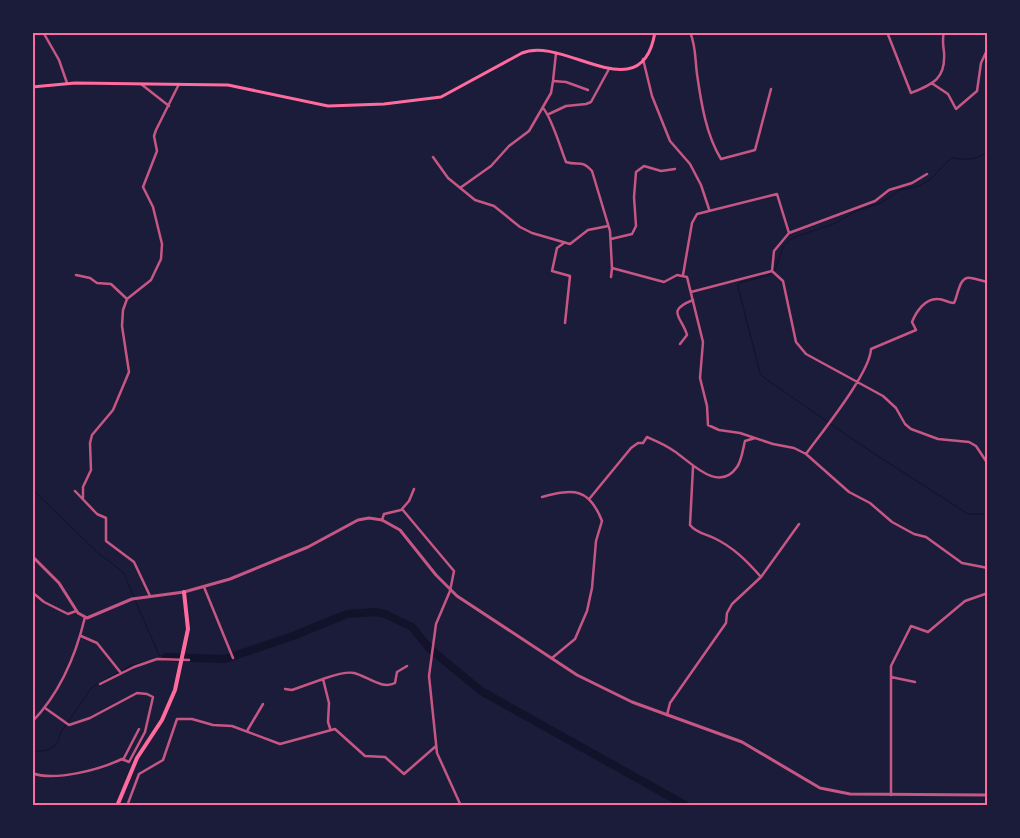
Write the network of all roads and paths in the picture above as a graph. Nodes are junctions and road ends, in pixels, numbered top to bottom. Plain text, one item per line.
1 (43, 32) edge
2 (654, 32) edge
3 (690, 32) edge
4 (887, 32) edge
5 (944, 32) edge
6 (988, 48) edge
7 (556, 52) junction
8 (644, 60) junction
9 (610, 70) junction
10 (553, 81) junction
11 (67, 83) junction
12 (139, 83) junction
13 (179, 84) junction
14 (933, 84) junction
15 (32, 87) edge
16 (771, 89) dead end
17 (588, 90) dead end
18 (169, 106) junction
19 (543, 108) junction
20 (549, 114) junction
21 (433, 157) dead end
22 (675, 169) dead end
23 (927, 174) dead end
24 (460, 188) junction
25 (709, 209) junction
26 (608, 226) junction
27 (789, 233) junction
28 (611, 239) junction
29 (564, 243) junction
30 (612, 268) junction
31 (773, 272) junction
32 (76, 274) dead end
33 (683, 274) junction
34 (611, 277) dead end
35 (988, 282) edge
36 (691, 292) junction
37 (127, 299) junction
38 (693, 300) junction
39 (565, 323) dead end
40 (680, 344) dead end
41 (857, 381) junction
42 (755, 437) junction
43 (806, 454) junction
44 (988, 464) edge
45 (693, 467) junction
46 (414, 489) dead end
47 (74, 491) dead end
48 (542, 497) dead end
49 (82, 498) junction
50 (590, 498) junction
51 (402, 509) junction
52 (382, 520) junction
53 (799, 524) dead end
54 (32, 556) edge
55 (988, 568) edge
56 (761, 577) junction
57 (204, 587) junction
58 (450, 590) junction
59 (32, 592) edge
60 (184, 592) junction
61 (988, 593) edge
62 (150, 596) junction
63 (76, 610) junction
64 (85, 617) junction
65 (81, 636) junction
66 (233, 656) dead end
67 (551, 659) junction
68 (189, 660) dead end
69 (406, 666) dead end
70 (120, 672) junction
71 (891, 677) junction
72 (323, 679) junction
73 (915, 682) dead end
74 (100, 684) dead end
75 (286, 689) dead end
76 (262, 704) dead end
77 (45, 708) junction
78 (667, 715) junction
79 (32, 722) edge
80 (330, 728) junction
81 (139, 729) dead end
82 (247, 731) junction
83 (436, 746) junction
84 (123, 760) junction
85 (32, 773) edge
86 (891, 795) junction
87 (988, 795) edge
88 (117, 806) edge
89 (127, 806) edge
90 (461, 806) edge

1 - 11 street
2 - 8 main road
3 - 16 street
4 - 14 street
5 - 14 street
6 - 14 street
7 - 9 main road
7 - 10 street
7 - 13 main road
8 - 9 main road
8 - 25 street
9 - 20 street
10 - 17 street
10 - 19 street
11 - 12 main road
11 - 15 main road
12 - 13 main road
12 - 18 street
13 - 18 street
18 - 37 street
19 - 20 street
19 - 24 street
20 - 26 street
21 - 24 street
22 - 28 street
23 - 27 street
24 - 29 street
25 - 27 street
25 - 33 street
26 - 28 street
26 - 29 street
27 - 31 street
28 - 30 street
29 - 39 street
30 - 33 street
30 - 34 street
31 - 36 street
31 - 41 street
32 - 37 street
33 - 36 street
35 - 41 street
36 - 38 street
37 - 49 street
38 - 40 street
38 - 42 street
41 - 43 street
41 - 44 street
42 - 43 street
42 - 45 street
43 - 55 street
45 - 50 street
45 - 56 street
46 - 51 street
47 - 49 street
48 - 50 street
49 - 62 street
50 - 67 street
51 - 52 street
51 - 58 street
52 - 57 street
52 - 58 street
53 - 56 street
54 - 63 street
56 - 78 street
57 - 60 street
57 - 66 street
58 - 67 street
58 - 83 street
59 - 63 street
60 - 62 street
60 - 88 main road
61 - 71 street
62 - 64 street
63 - 64 street
64 - 65 street
65 - 70 street
65 - 77 street
67 - 78 street
68 - 70 street
69 - 72 street
70 - 74 street
71 - 73 street
71 - 86 street
72 - 75 street
72 - 80 street
76 - 82 street
77 - 79 street
77 - 84 street
78 - 86 street
80 - 82 street
80 - 83 street
81 - 84 street
82 - 89 street
83 - 90 street
84 - 85 street
86 - 87 street

